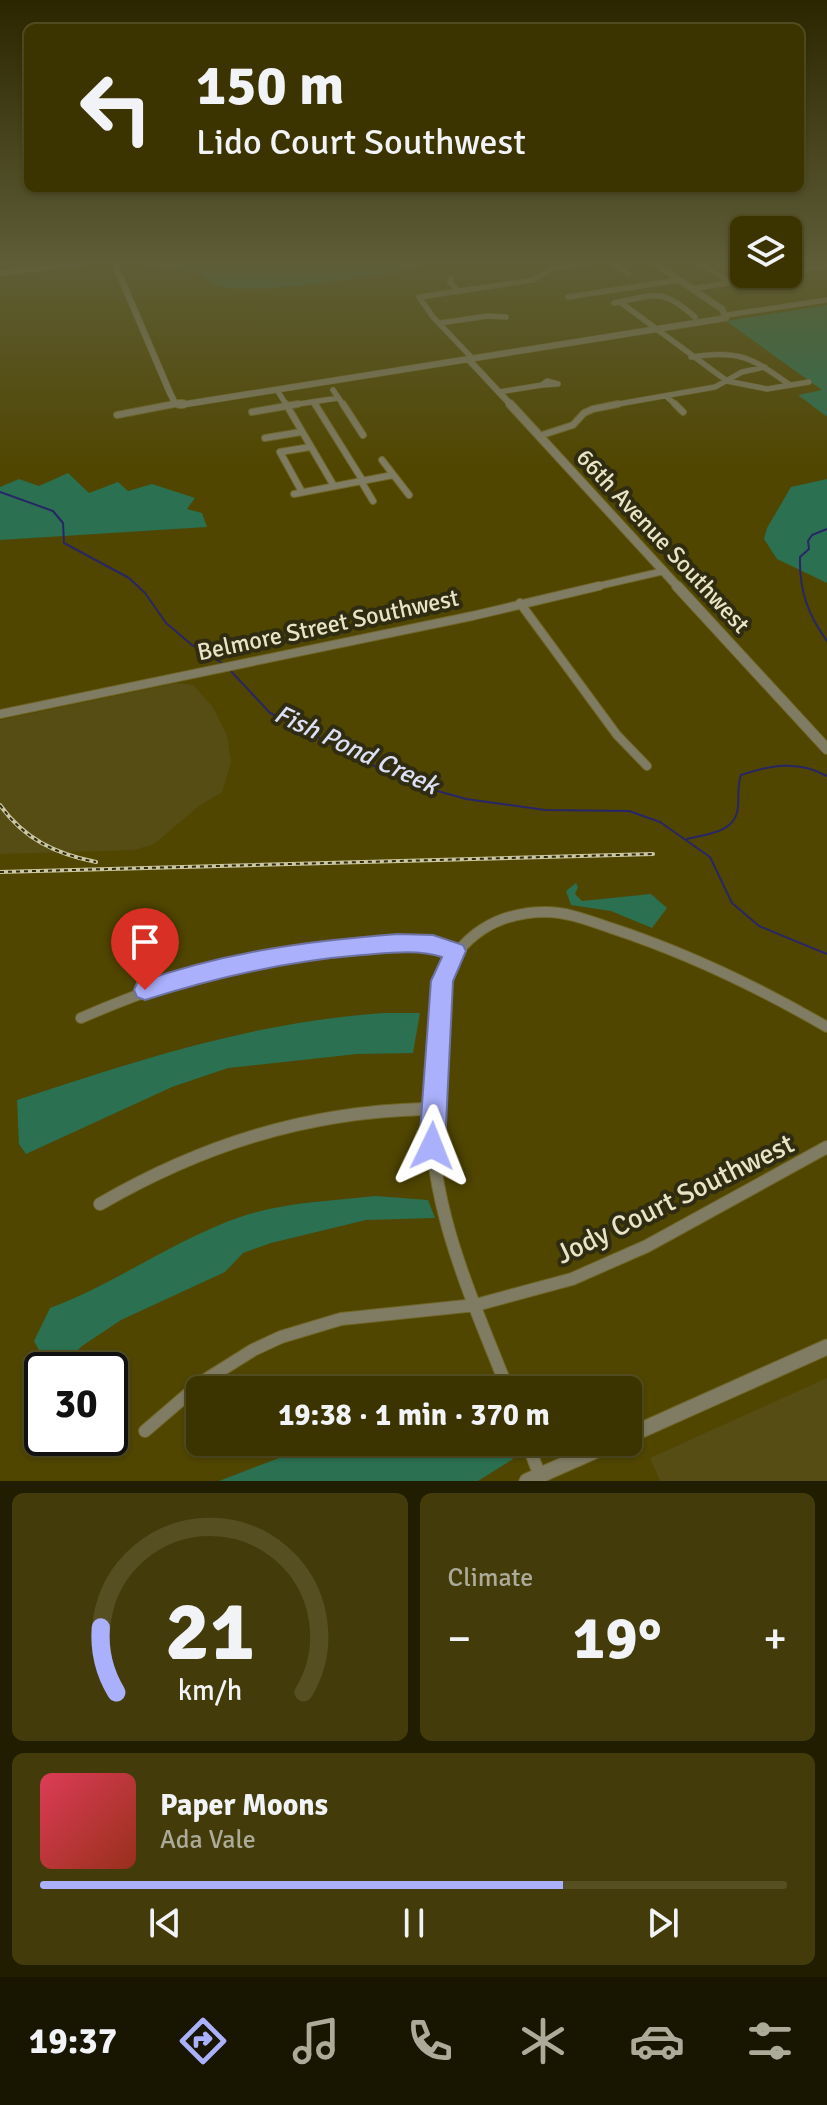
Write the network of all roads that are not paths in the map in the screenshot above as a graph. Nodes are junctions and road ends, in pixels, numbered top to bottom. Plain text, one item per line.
1 (145, 331) edge
2 (447, 331) edge
3 (650, 331) edge
4 (658, 331) edge
5 (691, 357) junction
6 (471, 360) junction
7 (765, 367) junction
8 (727, 381) junction
9 (809, 382) dead end
10 (542, 385) dead end
11 (790, 385) junction
12 (277, 390) junction
13 (333, 390) dead end
14 (499, 392) junction
15 (666, 396) junction
16 (338, 398) junction
17 (313, 402) junction
18 (177, 404) junction
19 (286, 406) junction
20 (252, 412) dead end
21 (683, 412) dead end
22 (117, 415) dead end
23 (301, 432) junction
24 (363, 435) dead end
25 (539, 436) junction
26 (265, 438) dead end
27 (310, 447) junction
28 (382, 460) dead end
29 (393, 475) junction
30 (362, 481) junction
31 (334, 486) junction
32 (409, 495) dead end
33 (373, 501) dead end
34 (664, 571) junction
35 (520, 603) junction
36 (0, 714) edge
37 (822, 738) edge
38 (827, 749) edge
39 (647, 766) dead end
40 (455, 951) junction
41 (81, 1018) dead end
42 (827, 1027) edge
43 (433, 1109) junction
44 (827, 1147) edge
45 (100, 1204) dead end
46 (476, 1305) junction
47 (827, 1347) edge
48 (503, 1376) edge
49 (642, 1430) edge
50 (145, 1431) dead end
51 (530, 1456) edge
52 (585, 1456) edge
53 (536, 1479) edge

1 - 18 street
2 - 6 street, 66th Avenue Southwest
3 - 6 street
4 - 5 street
5 - 7 street
5 - 8 street
6 - 12 street
6 - 14 street, 66th Avenue Southwest
7 - 8 street
7 - 11 street
8 - 11 street
8 - 15 street
9 - 11 street
10 - 14 street
12 - 18 street
12 - 19 street
13 - 16 street
14 - 25 street, 66th Avenue Southwest
15 - 21 street
15 - 25 street
16 - 17 street
16 - 24 street
17 - 19 street
17 - 30 street
18 - 22 street
19 - 20 street
19 - 23 street
23 - 26 street
23 - 27 street
25 - 34 street, 66th Avenue Southwest
27 - 31 street
27 - 31 street
28 - 29 street
29 - 30 street
29 - 32 street
30 - 31 street
30 - 33 street
34 - 35 street, Belmore Street Southwest
34 - 37 street, 66th Avenue Southwest
35 - 36 street, Belmore Street Southwest
35 - 39 street
37 - 38 street, 66th Avenue Southwest
40 - 41 street
40 - 42 street
40 - 43 street
43 - 45 street
43 - 46 street
44 - 46 street, Jody Court Southwest
46 - 48 street
46 - 50 street, Jody Court Southwest
47 - 49 street
51 - 53 street
52 - 53 street

